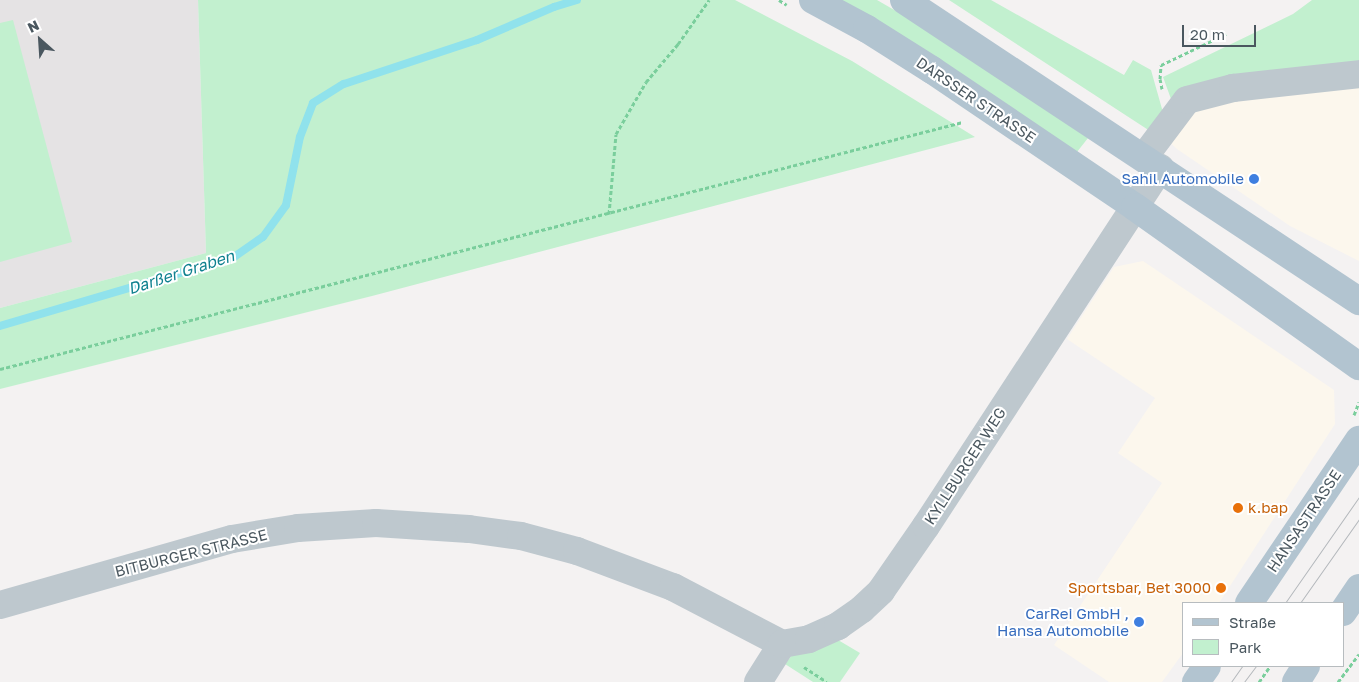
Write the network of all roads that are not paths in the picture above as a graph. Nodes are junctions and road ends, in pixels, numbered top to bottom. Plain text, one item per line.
1 (813, 0) edge
2 (904, 0) edge
3 (1359, 74) edge
4 (1152, 162) junction
5 (1135, 207) junction
6 (1359, 301) edge
7 (1359, 366) edge
8 (1359, 440) edge
9 (1359, 588) edge
10 (1250, 602) edge
11 (0, 605) edge
12 (1344, 610) edge
13 (782, 644) junction
14 (1206, 667) edge
15 (1305, 667) edge
16 (758, 682) edge
17 (1196, 682) edge
18 (1296, 682) edge

1 - 5 main road, DARSSER STRASSE
2 - 4 main road
3 - 4 street
4 - 5 street
4 - 6 main road
5 - 7 main road, DARSSER STRASSE
5 - 13 street, KYLLBURGER WEG
8 - 10 main road, HANSASTRASSE
9 - 12 main road
11 - 13 street, BITBURGER STRASSE
13 - 16 street
14 - 17 main road
15 - 18 main road

